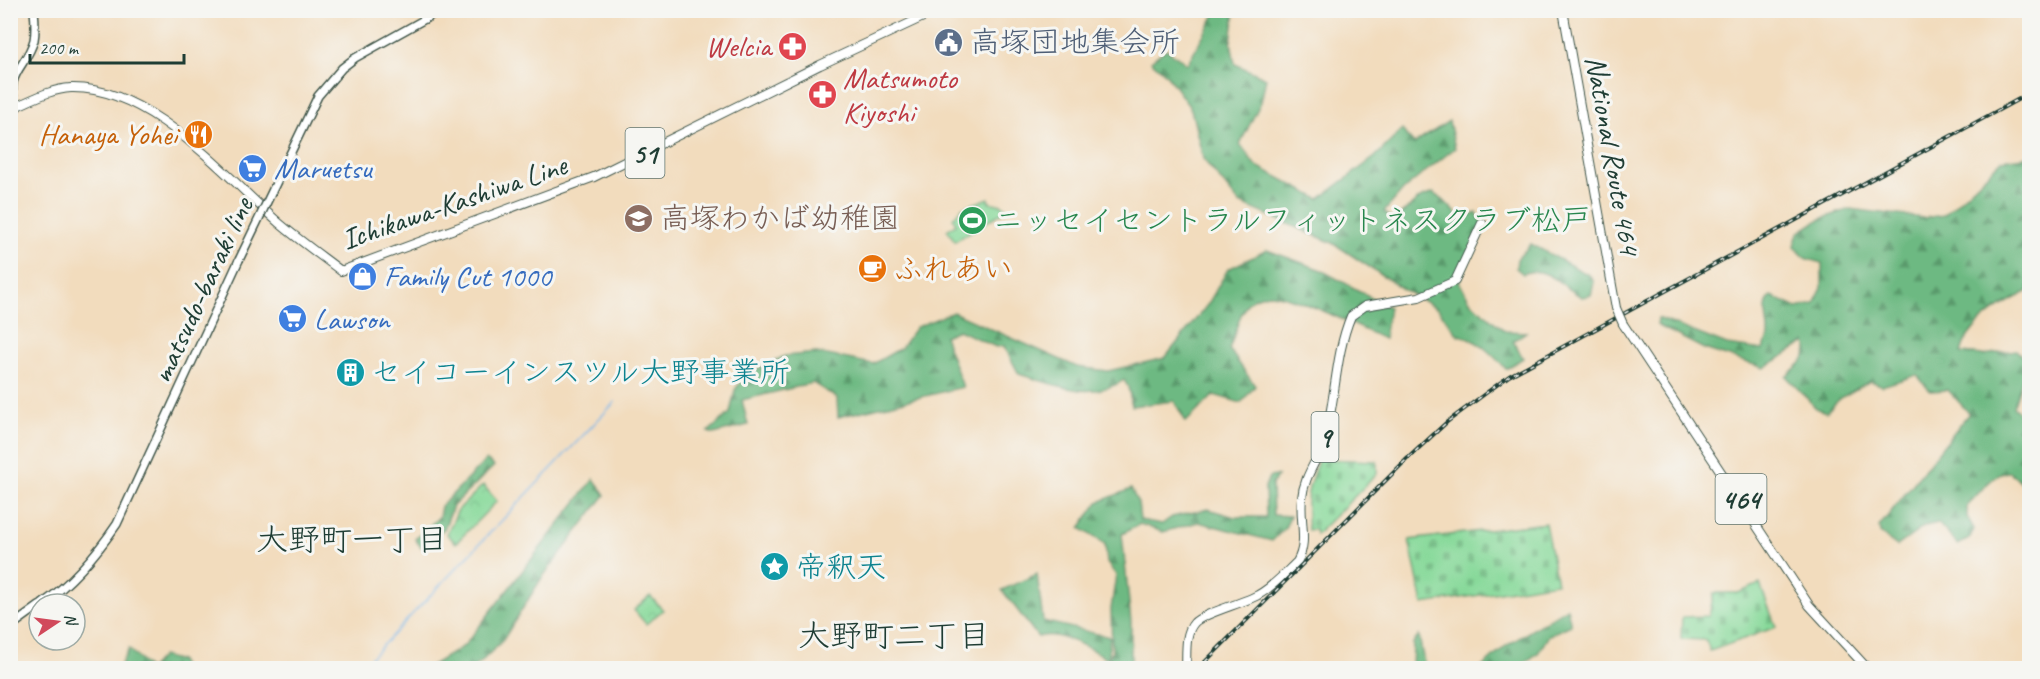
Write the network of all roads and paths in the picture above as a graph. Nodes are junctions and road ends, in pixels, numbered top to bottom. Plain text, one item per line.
1 (34, 10) edge
2 (440, 10) edge
3 (938, 10) edge
4 (1563, 10) edge
5 (14, 108) edge
6 (1482, 222) dead end
7 (55, 592) edge
8 (27, 615) edge
9 (10, 627) edge
10 (1186, 669) edge
11 (1867, 669) edge

1 - 5 main road
2 - 7 main road, matsudo-baraki line, bridge
3 - 5 main road, Ichikawa-Kashiwa Line / 51
4 - 11 main road, National Route 464 / 464, bridge
6 - 10 main road, 9
8 - 9 main road, matsudo-baraki line

